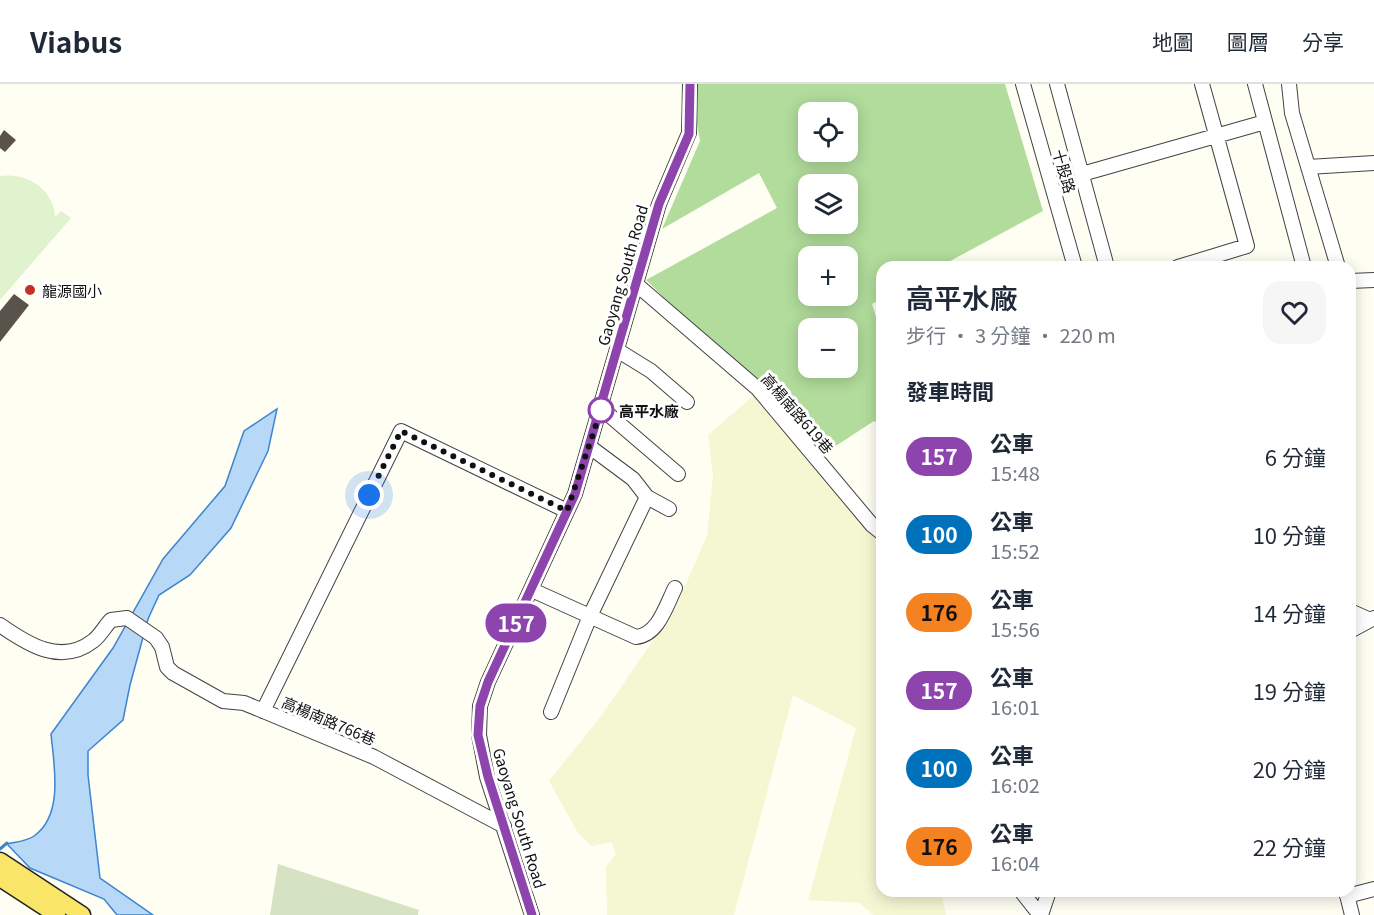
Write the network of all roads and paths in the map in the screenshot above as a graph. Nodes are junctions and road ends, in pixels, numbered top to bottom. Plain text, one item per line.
1 (690, 84) edge
2 (1023, 84) edge
3 (1057, 84) edge
4 (1202, 84) edge
5 (1255, 84) edge
6 (1289, 84) edge
7 (1265, 122) junction
8 (1216, 136) junction
9 (1374, 162) edge
10 (1308, 166) junction
11 (1082, 174) junction
12 (1073, 261) edge
13 (1105, 261) edge
14 (1198, 261) edge
15 (1302, 261) edge
16 (1336, 261) edge
17 (1374, 280) edge
18 (1356, 281) edge
19 (636, 284) junction
20 (617, 350) junction
21 (687, 402) dead end
22 (601, 408) junction
23 (590, 447) junction
24 (678, 474) dead end
25 (647, 497) junction
26 (669, 509) dead end
27 (567, 511) junction
28 (876, 528) edge
29 (675, 588) dead end
30 (532, 590) junction
31 (1356, 613) edge
32 (591, 616) junction
33 (1371, 619) edge
34 (0, 626) edge
35 (1356, 628) edge
36 (263, 711) junction
37 (550, 712) dead end
38 (504, 826) junction
39 (0, 861) edge
40 (9, 879) edge
41 (1374, 889) edge
42 (1356, 892) edge
43 (1026, 897) edge
44 (1046, 897) edge
45 (1348, 897) edge
46 (54, 914) edge
47 (82, 915) edge
48 (532, 915) edge
49 (1041, 915) edge
50 (1352, 915) edge

1 - 19 street, Gaoyang South Road
2 - 12 street, 十股路
3 - 11 street
4 - 8 street
5 - 7 street
6 - 10 street
7 - 8 street
7 - 15 street
8 - 11 street
8 - 14 street
9 - 10 street
10 - 16 street
11 - 13 street
17 - 18 street
19 - 20 street, Gaoyang South Road
19 - 28 street, 高楊南路619巷
20 - 21 street
20 - 22 street, Gaoyang South Road
22 - 23 street, Gaoyang South Road
22 - 24 street
23 - 25 street
23 - 27 street, Gaoyang South Road
25 - 26 street
25 - 32 street
27 - 30 street, Gaoyang South Road
27 - 36 street
29 - 32 street
30 - 32 street
30 - 38 street, Gaoyang South Road
31 - 33 street
32 - 37 street
33 - 35 street
34 - 36 street, 高楊南路766巷
36 - 38 street, 高楊南路766巷
38 - 48 street, Gaoyang South Road
39 - 40 main road
40 - 46 main road
40 - 47 main road
41 - 42 street
43 - 49 street
44 - 49 street
45 - 50 street

